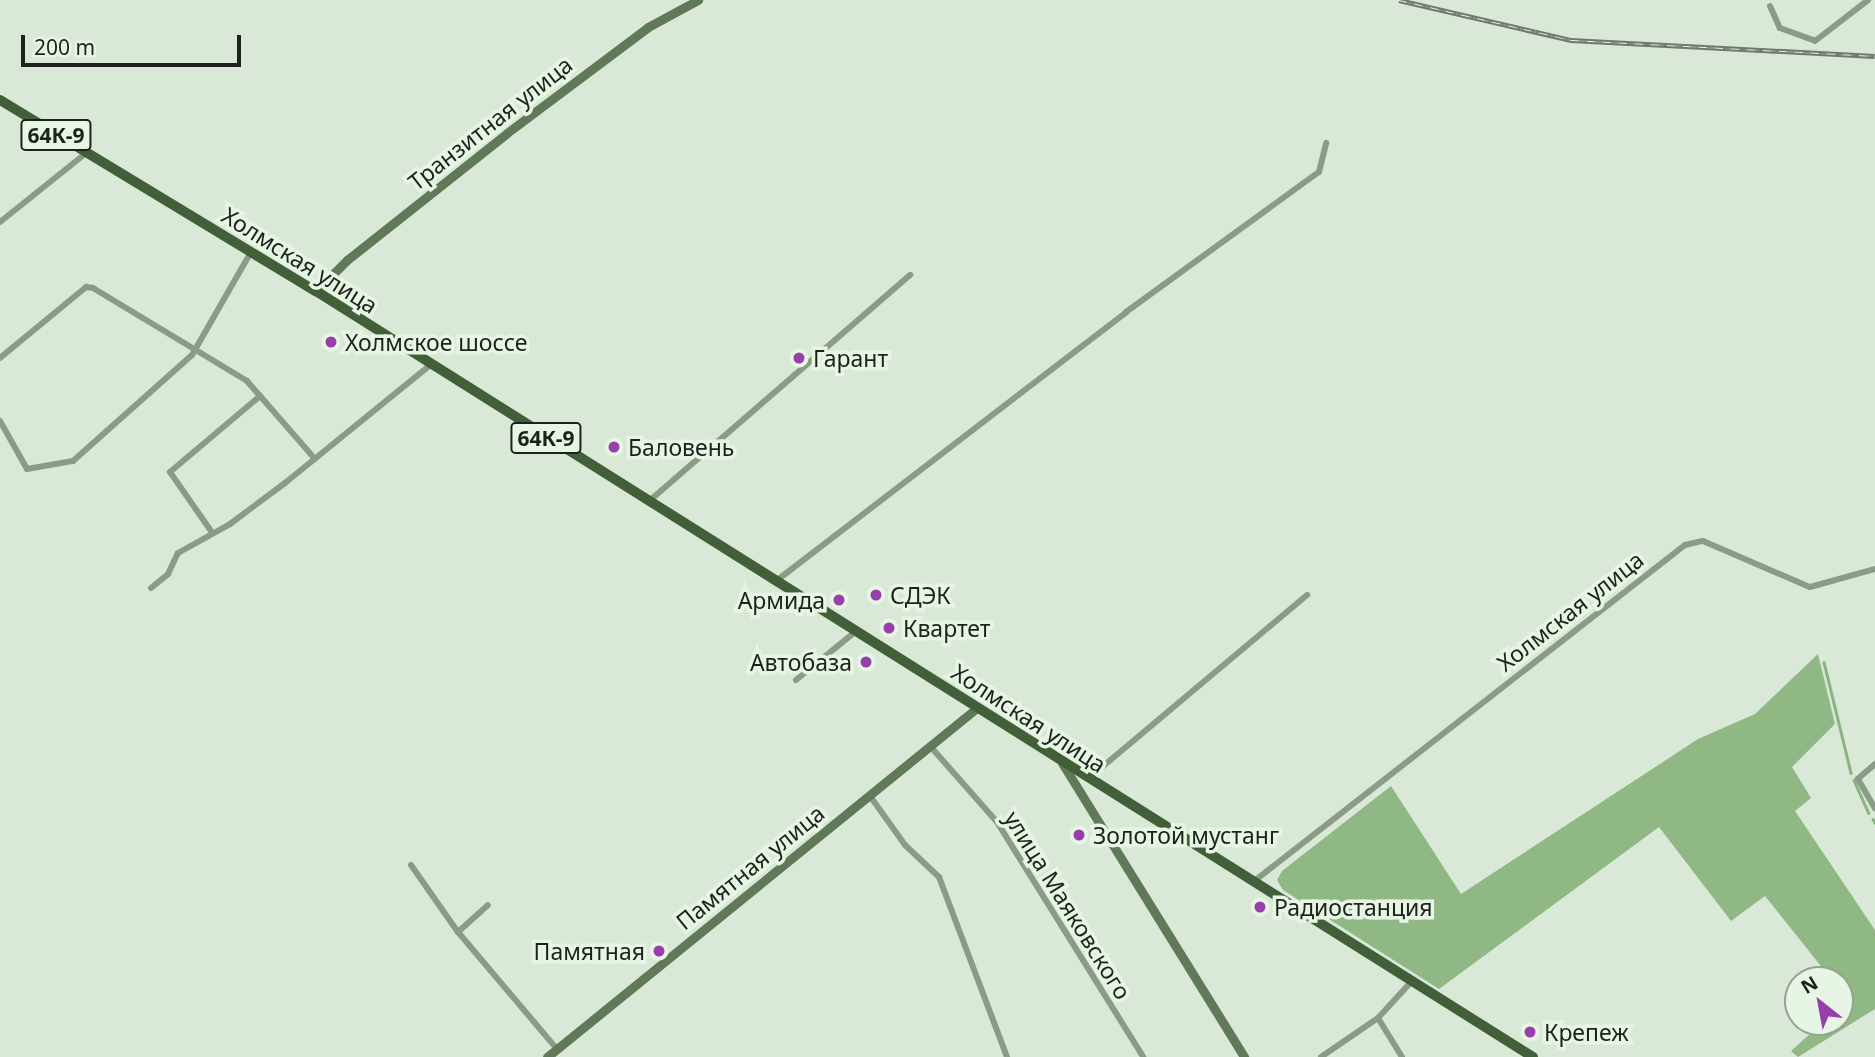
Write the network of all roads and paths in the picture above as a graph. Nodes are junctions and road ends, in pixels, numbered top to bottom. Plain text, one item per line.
1 (698, 0) edge
2 (1868, 0) edge
3 (1770, 6) dead end
4 (0, 100) edge
5 (1326, 143) dead end
6 (86, 153) junction
7 (0, 222) edge
8 (251, 252) junction
9 (910, 275) dead end
10 (316, 291) junction
11 (195, 349) junction
12 (0, 358) edge
13 (430, 365) junction
14 (260, 396) junction
15 (0, 421) edge
16 (315, 459) junction
17 (648, 502) junction
18 (211, 531) junction
19 (1875, 569) edge
20 (776, 581) junction
21 (151, 588) dead end
22 (1307, 595) dead end
23 (856, 631) junction
24 (796, 680) dead end
25 (978, 707) junction
26 (930, 746) junction
27 (1062, 762) junction
28 (1875, 764) edge
29 (1088, 779) junction
30 (870, 796) junction
31 (1875, 809) edge
32 (411, 865) dead end
33 (1252, 883) junction
34 (488, 905) dead end
35 (458, 932) junction
36 (1411, 982) junction
37 (1378, 1018) junction
38 (557, 1049) junction
39 (547, 1057) edge
40 (1007, 1057) edge
41 (1143, 1057) edge
42 (1244, 1057) edge
43 (1321, 1057) edge
44 (1402, 1057) edge
45 (1533, 1057) edge

1 - 10 street, Транзитная улица
2 - 3 street
4 - 6 main road, Холмская улица / 64К-9
5 - 20 street
6 - 7 street
6 - 8 main road, Холмская улица / 64К-9
8 - 10 main road, Холмская улица / 64К-9
8 - 11 street
9 - 17 street
10 - 13 main road, Холмская улица / 64К-9
11 - 12 street
11 - 14 street
11 - 15 street
13 - 16 street
13 - 17 main road, Холмская улица / 64К-9
14 - 16 street
14 - 18 street
16 - 18 street
17 - 20 main road, Холмская улица / 64К-9
18 - 21 street
19 - 33 street, Холмская улица
20 - 23 main road, Холмская улица / 64К-9
22 - 29 street
23 - 24 street
23 - 25 main road, Холмская улица / 64К-9
25 - 26 street, Памятная улица
25 - 27 main road, Холмская улица / 64К-9
26 - 30 street, Памятная улица
26 - 41 street, улица Маяковского
27 - 29 main road, Холмская улица / 64К-9
27 - 42 street
28 - 31 street
29 - 33 main road, Холмская улица / 64К-9
30 - 38 street, Памятная улица
30 - 40 street
32 - 35 street
33 - 36 main road, Холмская улица / 64К-9
34 - 35 street
35 - 38 street
36 - 37 street
36 - 45 main road, Холмская улица / 64К-9
37 - 43 street
37 - 44 street
38 - 39 street, Памятная улица

